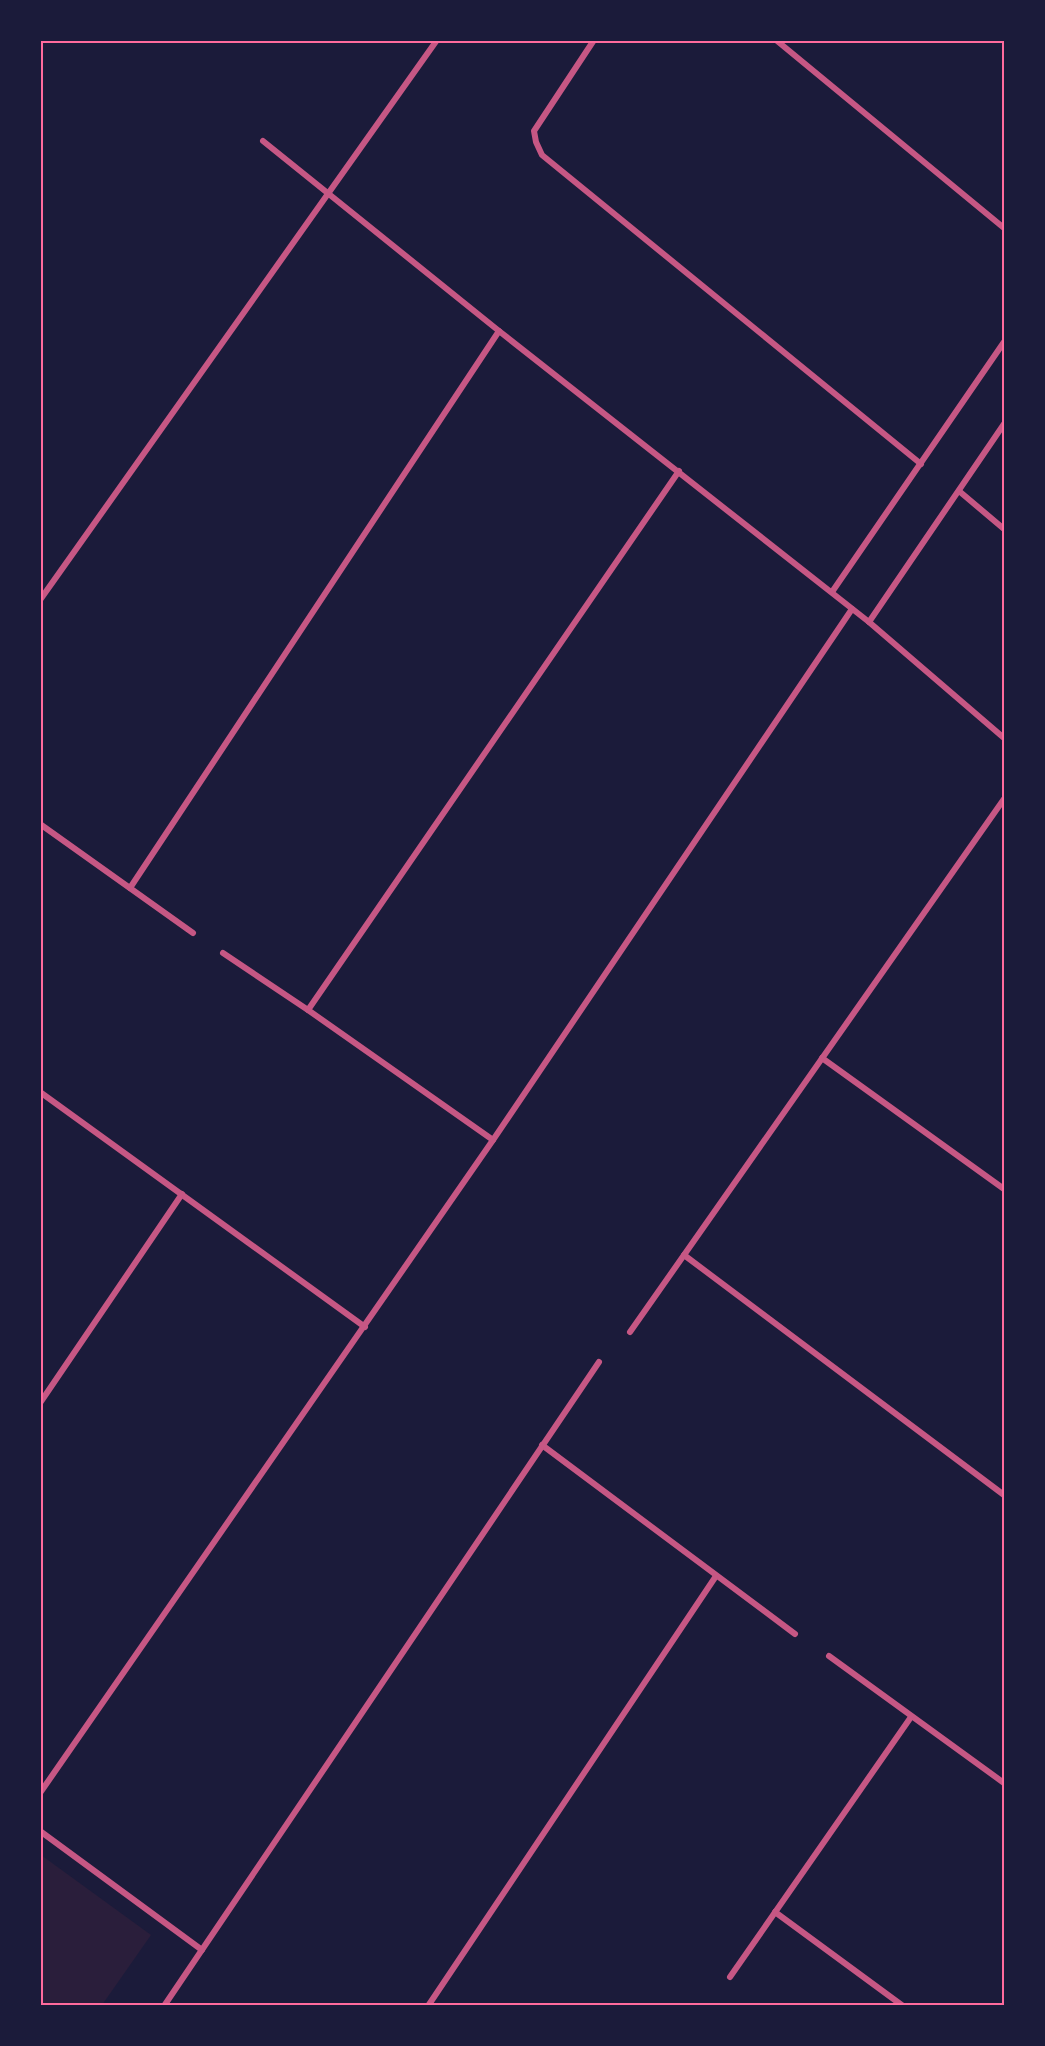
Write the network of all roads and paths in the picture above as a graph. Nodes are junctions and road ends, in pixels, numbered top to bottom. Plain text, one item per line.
1 (437, 40) edge
2 (594, 40) edge
3 (777, 40) edge
4 (263, 141) dead end
5 (328, 193) junction
6 (1005, 228) edge
7 (499, 331) junction
8 (1005, 342) edge
9 (1005, 424) edge
10 (921, 464) junction
11 (680, 471) junction
12 (958, 490) junction
13 (1005, 529) edge
14 (832, 592) junction
15 (40, 600) edge
16 (852, 609) junction
17 (869, 622) junction
18 (1005, 738) edge
19 (1005, 799) edge
20 (40, 824) edge
21 (130, 888) junction
22 (193, 933) dead end
23 (223, 953) dead end
24 (308, 1010) junction
25 (822, 1058) junction
26 (40, 1092) edge
27 (494, 1140) junction
28 (1005, 1189) edge
29 (182, 1194) junction
30 (684, 1255) junction
31 (365, 1327) junction
32 (630, 1332) dead end
33 (599, 1362) dead end
34 (40, 1403) edge
35 (542, 1445) junction
36 (1005, 1495) edge
37 (716, 1576) junction
38 (795, 1634) dead end
39 (829, 1656) dead end
40 (911, 1717) junction
41 (1005, 1783) edge
42 (40, 1793) edge
43 (40, 1831) edge
44 (775, 1912) junction
45 (202, 1950) junction
46 (730, 1977) dead end
47 (164, 2006) edge
48 (428, 2006) edge
49 (903, 2006) edge

1 - 5 street
2 - 10 street
3 - 6 street
4 - 5 street
5 - 7 street
5 - 15 street
7 - 11 street
7 - 21 street
8 - 10 street
9 - 12 street
10 - 14 street
11 - 14 street
11 - 24 street
12 - 13 street
12 - 17 street
14 - 16 street
16 - 17 street
16 - 27 street
17 - 18 street
19 - 25 street
20 - 21 street
21 - 22 street
23 - 24 street
24 - 27 street
25 - 28 street
25 - 30 street
26 - 29 street
27 - 31 street
29 - 31 street
29 - 34 street
30 - 32 street
30 - 36 street
31 - 42 street
33 - 35 street
35 - 37 street
35 - 45 street
37 - 38 street
37 - 48 street
39 - 40 street
40 - 41 street
40 - 44 street
43 - 45 street
44 - 46 street
44 - 49 street
45 - 47 street

